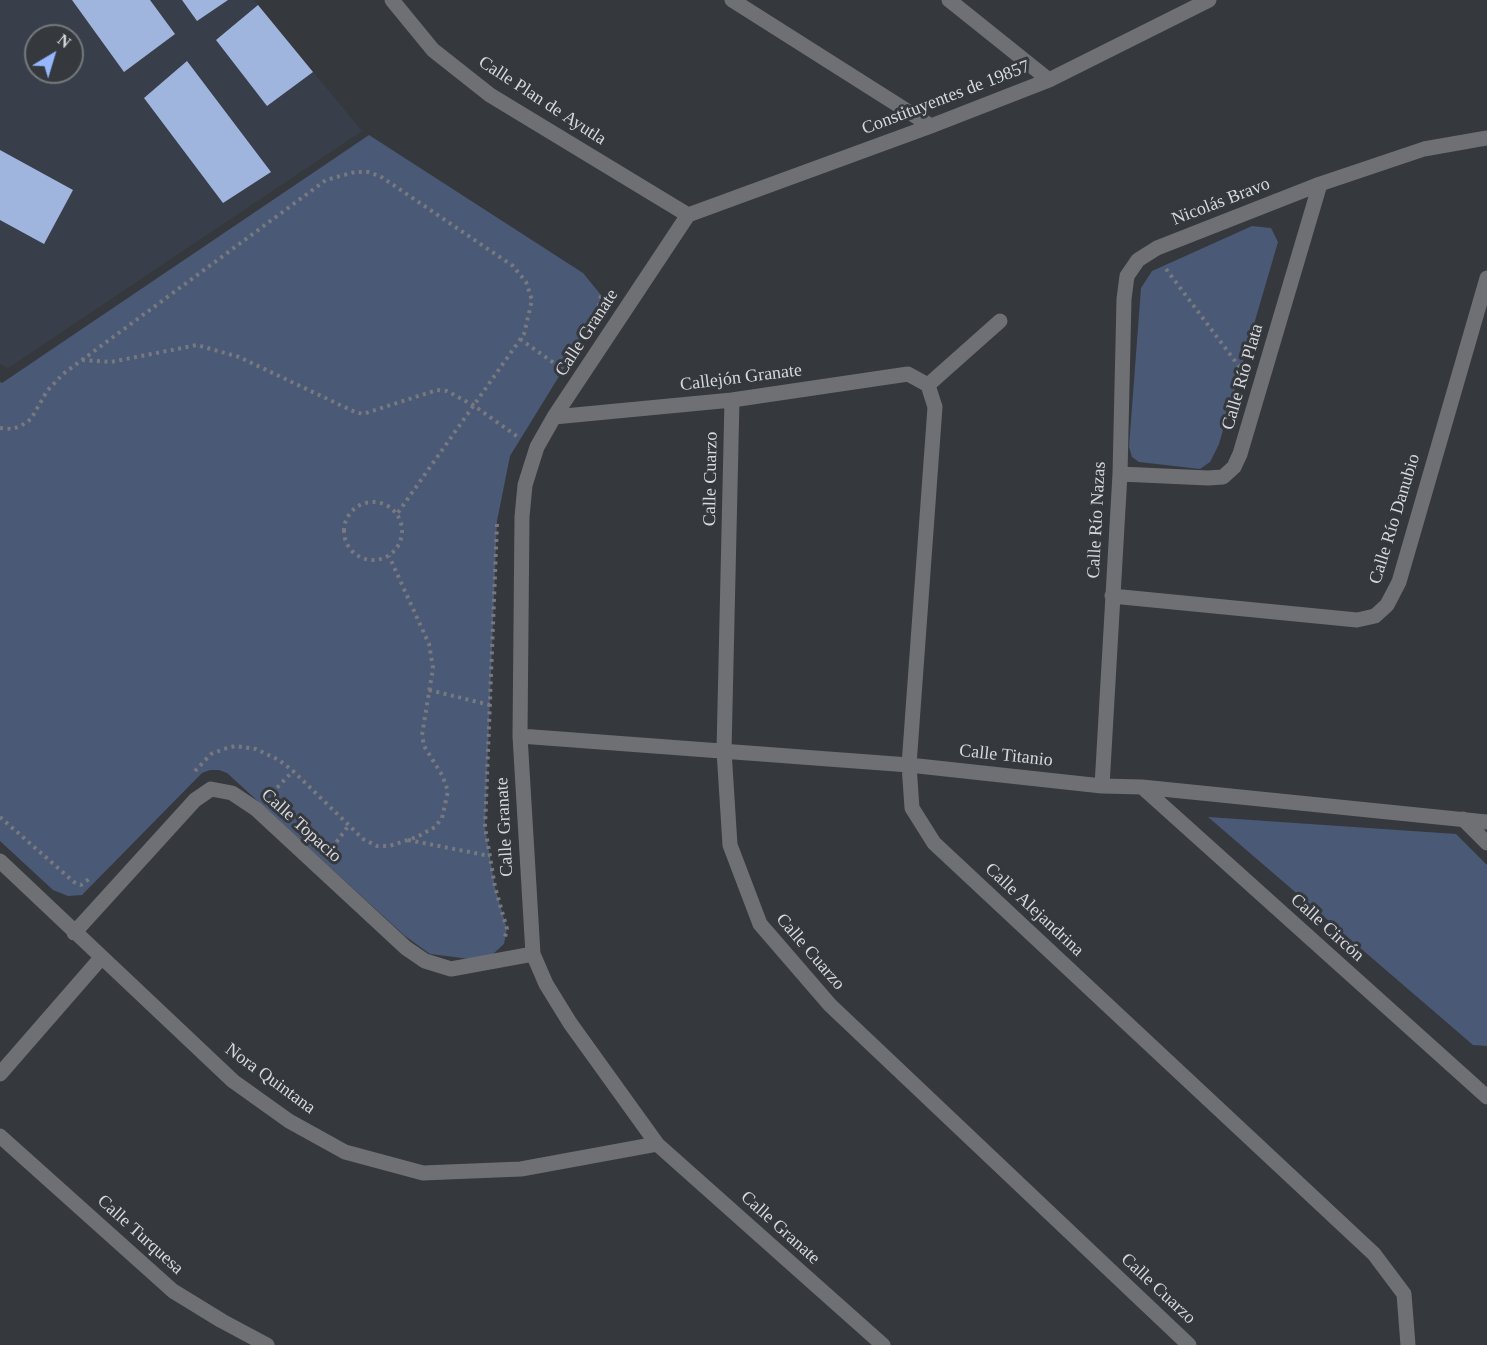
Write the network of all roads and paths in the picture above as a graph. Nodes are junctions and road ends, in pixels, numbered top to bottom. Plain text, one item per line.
1 (392, 0) edge
2 (732, 0) edge
3 (949, 0) edge
4 (1209, 0) edge
5 (1048, 80) junction
6 (931, 126) junction
7 (1487, 138) edge
8 (1320, 184) junction
9 (688, 215) junction
10 (1138, 260) joint
11 (1158, 268) dead end
12 (1487, 278) edge
13 (601, 295) dead end
14 (598, 313) dead end
15 (1000, 321) dead end
16 (520, 339) junction
17 (1244, 359) dead end
18 (82, 360) junction
19 (568, 361) dead end
20 (563, 369) junction
21 (1241, 369) junction
22 (558, 378) dead end
23 (1238, 380) dead end
24 (928, 385) junction
25 (732, 400) junction
26 (473, 405) junction
27 (554, 417) junction
28 (0, 428) edge
29 (523, 432) dead end
30 (520, 438) junction
31 (515, 447) dead end
32 (1120, 474) junction
33 (397, 514) junction
34 (497, 521) dead end
35 (388, 556) junction
36 (1112, 596) junction
37 (429, 690) junction
38 (489, 705) junction
39 (520, 736) junction
40 (724, 751) junction
41 (909, 765) junction
42 (293, 771) junction
43 (202, 773) dead end
44 (1102, 786) junction
45 (1142, 787) junction
46 (269, 797) dead end
47 (0, 817) edge
48 (1463, 819) junction
49 (1487, 822) edge
50 (349, 825) junction
51 (407, 840) junction
52 (1487, 843) edge
53 (330, 850) dead end
54 (490, 856) junction
55 (0, 861) edge
56 (95, 873) dead end
57 (74, 933) junction
58 (504, 944) dead end
59 (532, 954) junction
60 (101, 958) junction
61 (0, 1074) edge
62 (1480, 1084) edge
63 (1487, 1097) edge
64 (0, 1136) edge
65 (657, 1144) junction
66 (267, 1345) edge
67 (883, 1345) edge
68 (1189, 1345) edge
69 (1408, 1345) edge

1 - 9 street, Calle Plan de Ayutla
2 - 6 street
3 - 5 street
4 - 5 street, Constituyentes de 19857
5 - 6 street, Constituyentes de 19857
6 - 9 street, Constituyentes de 19857
7 - 8 street, Nicolás Bravo
8 - 10 street, Nicolás Bravo
8 - 32 street, Calle Río Plata
9 - 27 street, Calle Granate
10 - 32 street, Calle Río Nazas
11 - 21 path
12 - 36 street, Calle Río Danubio
13 - 14 path
15 - 24 street
16 - 18 path
16 - 20 path
16 - 26 path
17 - 21 path
18 - 26 path
18 - 28 path
19 - 20 path
20 - 22 path
21 - 23 path
24 - 25 street, Callejón Granate
24 - 41 street, Calle Alejandrina
25 - 27 street, Callejón Granate
25 - 40 street, Calle Cuarzo
26 - 30 path
26 - 33 path
27 - 39 street, Calle Granate
29 - 30 path
30 - 31 path
32 - 36 street, Calle Río Nazas
33 - 35 path
33 - 35 path
34 - 38 path
35 - 37 path
36 - 44 street, Calle Río Nazas
37 - 38 path
37 - 51 path
38 - 54 path
39 - 40 street, Calle Titanio
39 - 59 street, Calle Granate
40 - 41 street, Calle Titanio
40 - 68 street, Calle Cuarzo
41 - 44 street, Calle Titanio
41 - 69 street, Calle Alejandrina
42 - 43 path
42 - 46 path
42 - 50 path
44 - 45 street, Calle Titanio
45 - 48 street, Calle Titanio
45 - 62 street, Calle Circón
47 - 56 path
48 - 49 street, Calle Titanio
48 - 52 street
50 - 51 path
50 - 53 path
51 - 54 path
54 - 58 path
55 - 57 street, Nora Quintana
57 - 59 street, Calle Topacio
57 - 60 street, Nora Quintana
59 - 65 street, Calle Granate
60 - 61 street
60 - 65 street, Nora Quintana
62 - 63 street, Calle Circón
64 - 66 street, Calle Turquesa
65 - 67 street, Calle Granate

